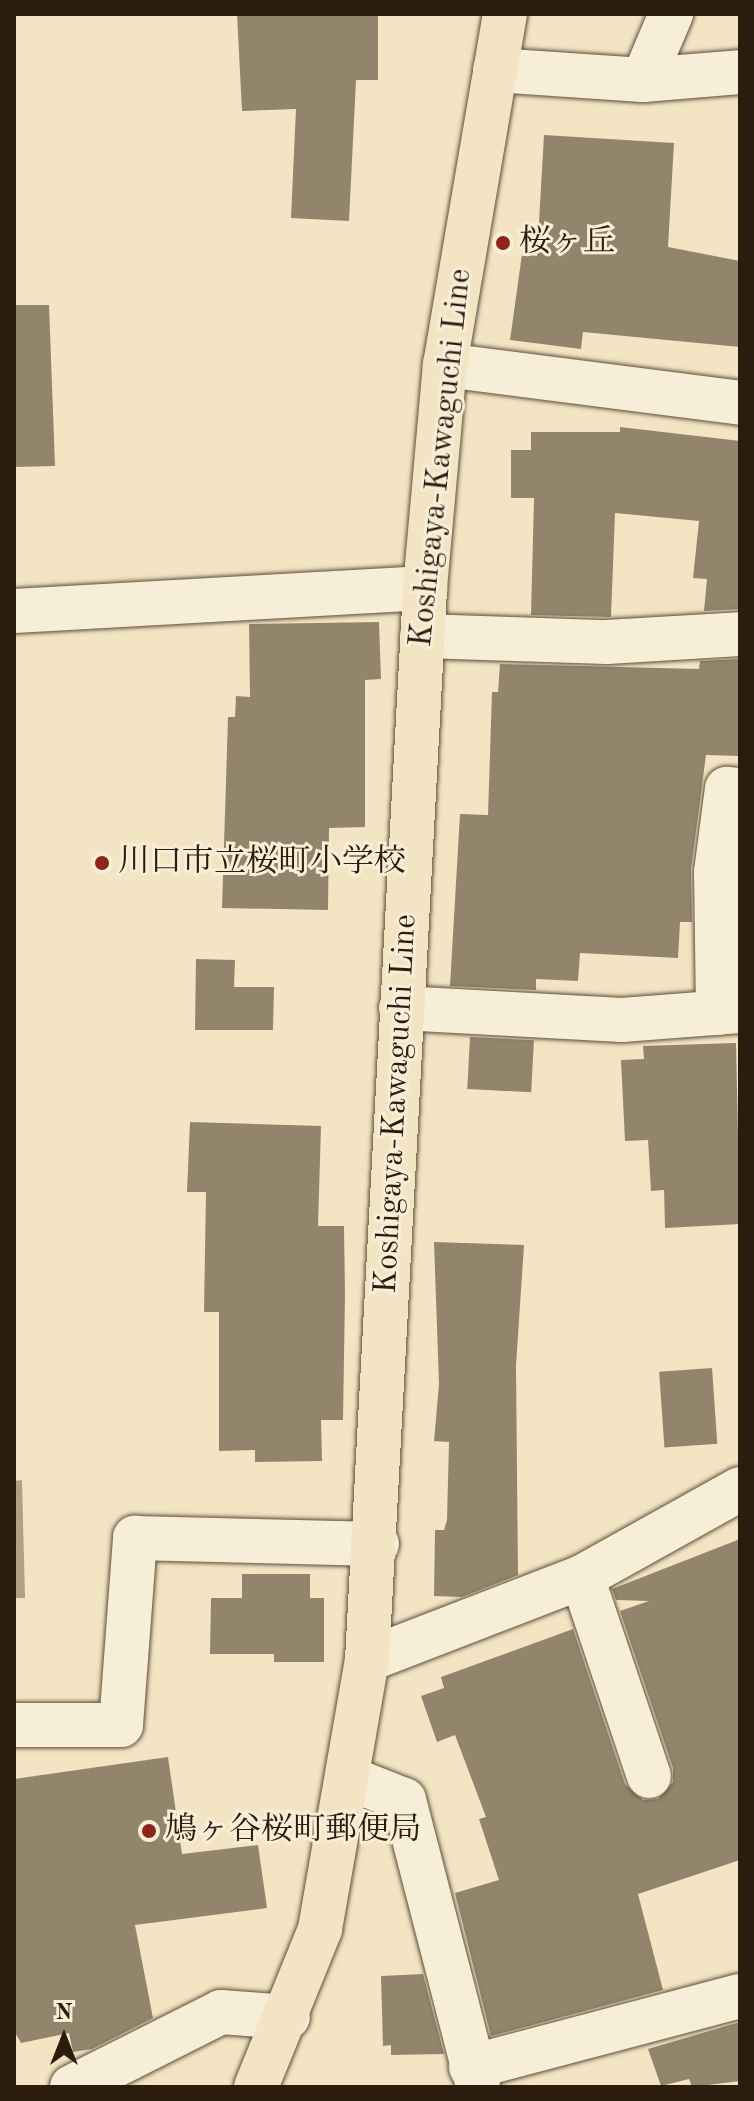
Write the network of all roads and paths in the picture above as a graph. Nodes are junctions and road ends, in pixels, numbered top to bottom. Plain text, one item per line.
1 (505, 14) edge
2 (671, 14) edge
3 (495, 70) junction
4 (740, 72) edge
5 (643, 80) junction
6 (445, 365) junction
7 (740, 403) edge
8 (425, 588) junction
9 (14, 611) edge
10 (740, 634) edge
11 (422, 636) junction
12 (740, 790) edge
13 (401, 1008) junction
14 (729, 1012) edge
15 (740, 1489) edge
16 (377, 1544) junction
17 (582, 1577) junction
18 (367, 1660) junction
19 (14, 1725) edge
20 (649, 1776) dead end
21 (351, 1779) junction
22 (740, 1996) edge
23 (288, 2017) junction
24 (474, 2077) edge
25 (72, 2087) edge
26 (256, 2087) edge

1 - 3 main road, Koshigaya-Kawaguchi Line
2 - 5 street
3 - 5 street
3 - 6 main road, Koshigaya-Kawaguchi Line
4 - 5 street
6 - 7 street
6 - 8 main road, Koshigaya-Kawaguchi Line
8 - 9 street
8 - 11 main road, Koshigaya-Kawaguchi Line
10 - 11 street
11 - 13 main road, Koshigaya-Kawaguchi Line
12 - 14 street
13 - 14 street
13 - 16 main road, Koshigaya-Kawaguchi Line
15 - 17 street
16 - 18 main road, Koshigaya-Kawaguchi Line
16 - 19 street
17 - 18 street
17 - 20 street
18 - 21 main road, Koshigaya-Kawaguchi Line
21 - 23 main road, Koshigaya-Kawaguchi Line
21 - 24 street
22 - 24 street
23 - 25 street
23 - 26 main road, Koshigaya-Kawaguchi Line

